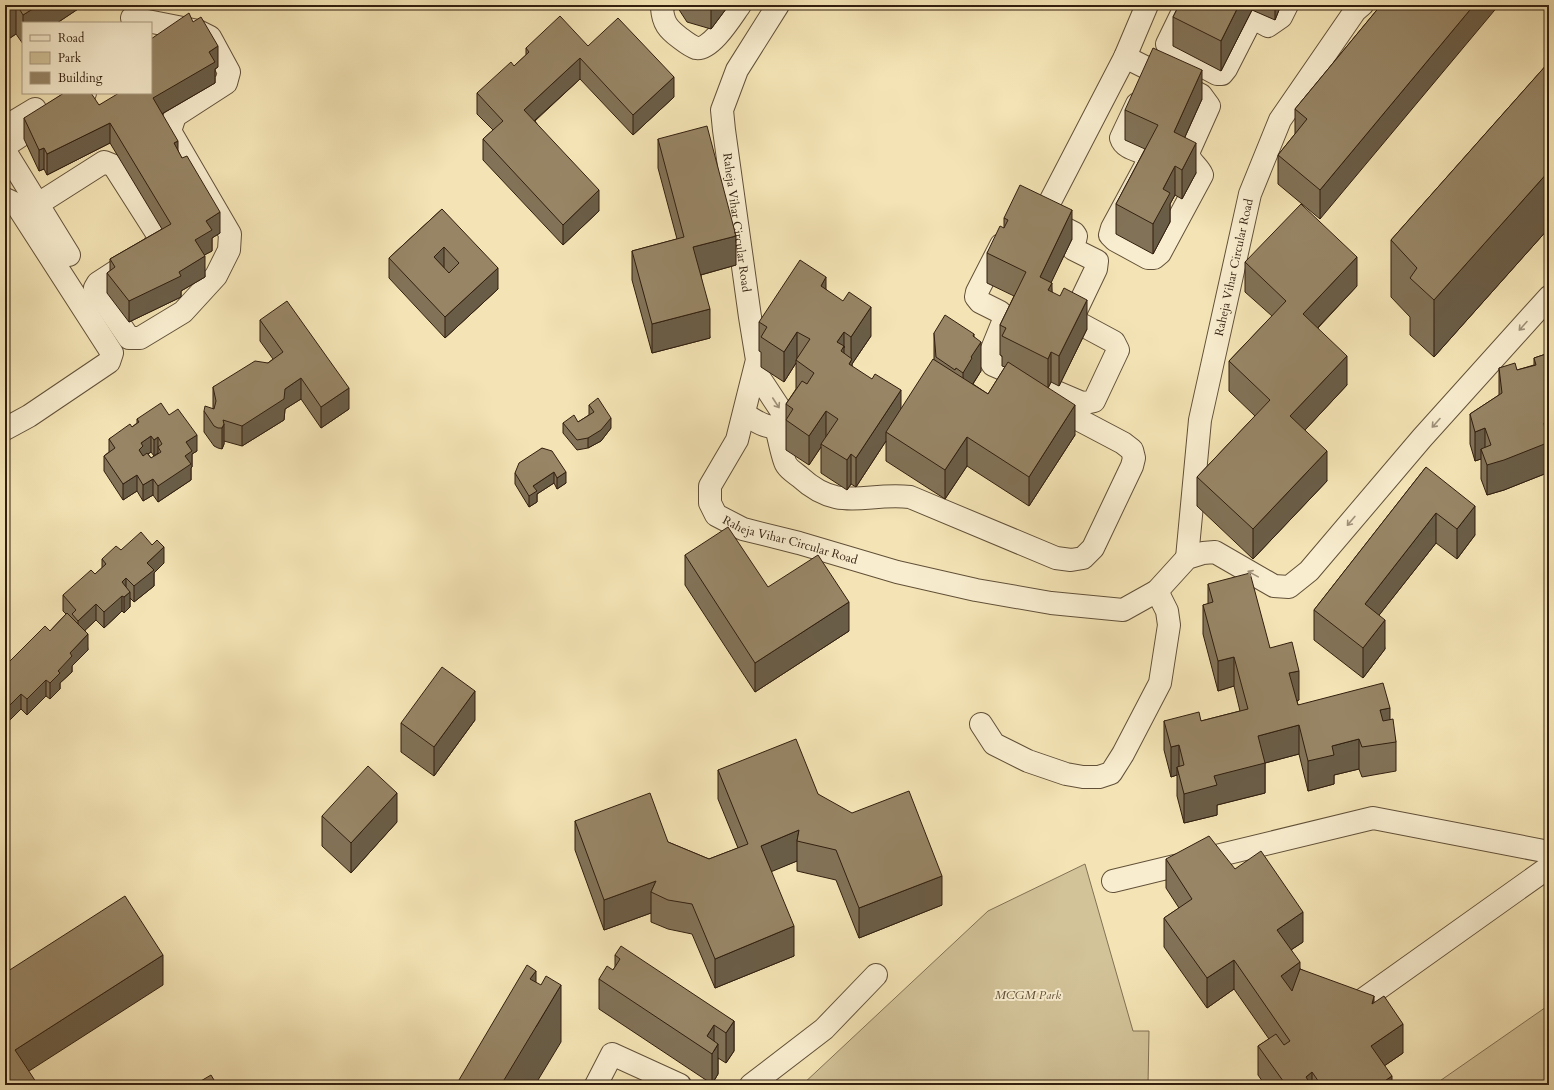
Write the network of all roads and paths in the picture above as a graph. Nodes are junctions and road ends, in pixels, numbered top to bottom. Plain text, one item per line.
1 (664, 5) edge
2 (740, 5) edge
3 (778, 5) edge
4 (1147, 5) edge
5 (1287, 5) edge
6 (1362, 5) edge
7 (1180, 7) edge
8 (131, 15) edge
9 (186, 29) junction
10 (162, 44) edge
11 (1125, 57) junction
12 (1153, 70) junction
13 (58, 94) edge
14 (90, 98) edge
15 (5, 127) edge
16 (5, 146) edge
17 (5, 151) edge
18 (5, 200) edge
19 (38, 204) junction
20 (1025, 218) junction
21 (69, 255) dead end
22 (1549, 297) edge
23 (755, 371) junction
24 (1043, 401) edge
25 (744, 414) junction
26 (776, 427) junction
27 (5, 429) edge
28 (1187, 558) junction
29 (1157, 591) junction
30 (981, 724) dead end
31 (1549, 852) edge
32 (1549, 867) edge
33 (1113, 881) dead end
34 (876, 975) dead end
35 (1351, 1008) edge
36 (596, 1085) edge
37 (680, 1085) edge
38 (751, 1085) edge

1 - 2 street
3 - 23 street, Raheja Vihar Circular Road
4 - 11 street
5 - 7 street
6 - 28 street, Raheja Vihar Circular Road
8 - 9 street
9 - 10 street
9 - 19 street
11 - 12 street
11 - 20 street
12 - 12 street
13 - 15 street
14 - 16 street
17 - 19 street
18 - 27 street
19 - 21 street
20 - 20 street
22 -> 28 street
23 - 25 street, Raheja Vihar Circular Road
23 -> 26 street
24 - 26 street
25 - 26 street
25 - 29 street, Raheja Vihar Circular Road
28 - 29 street, Raheja Vihar Circular Road
29 - 30 street
31 - 33 street
32 - 35 street
34 - 38 street
36 - 37 street

